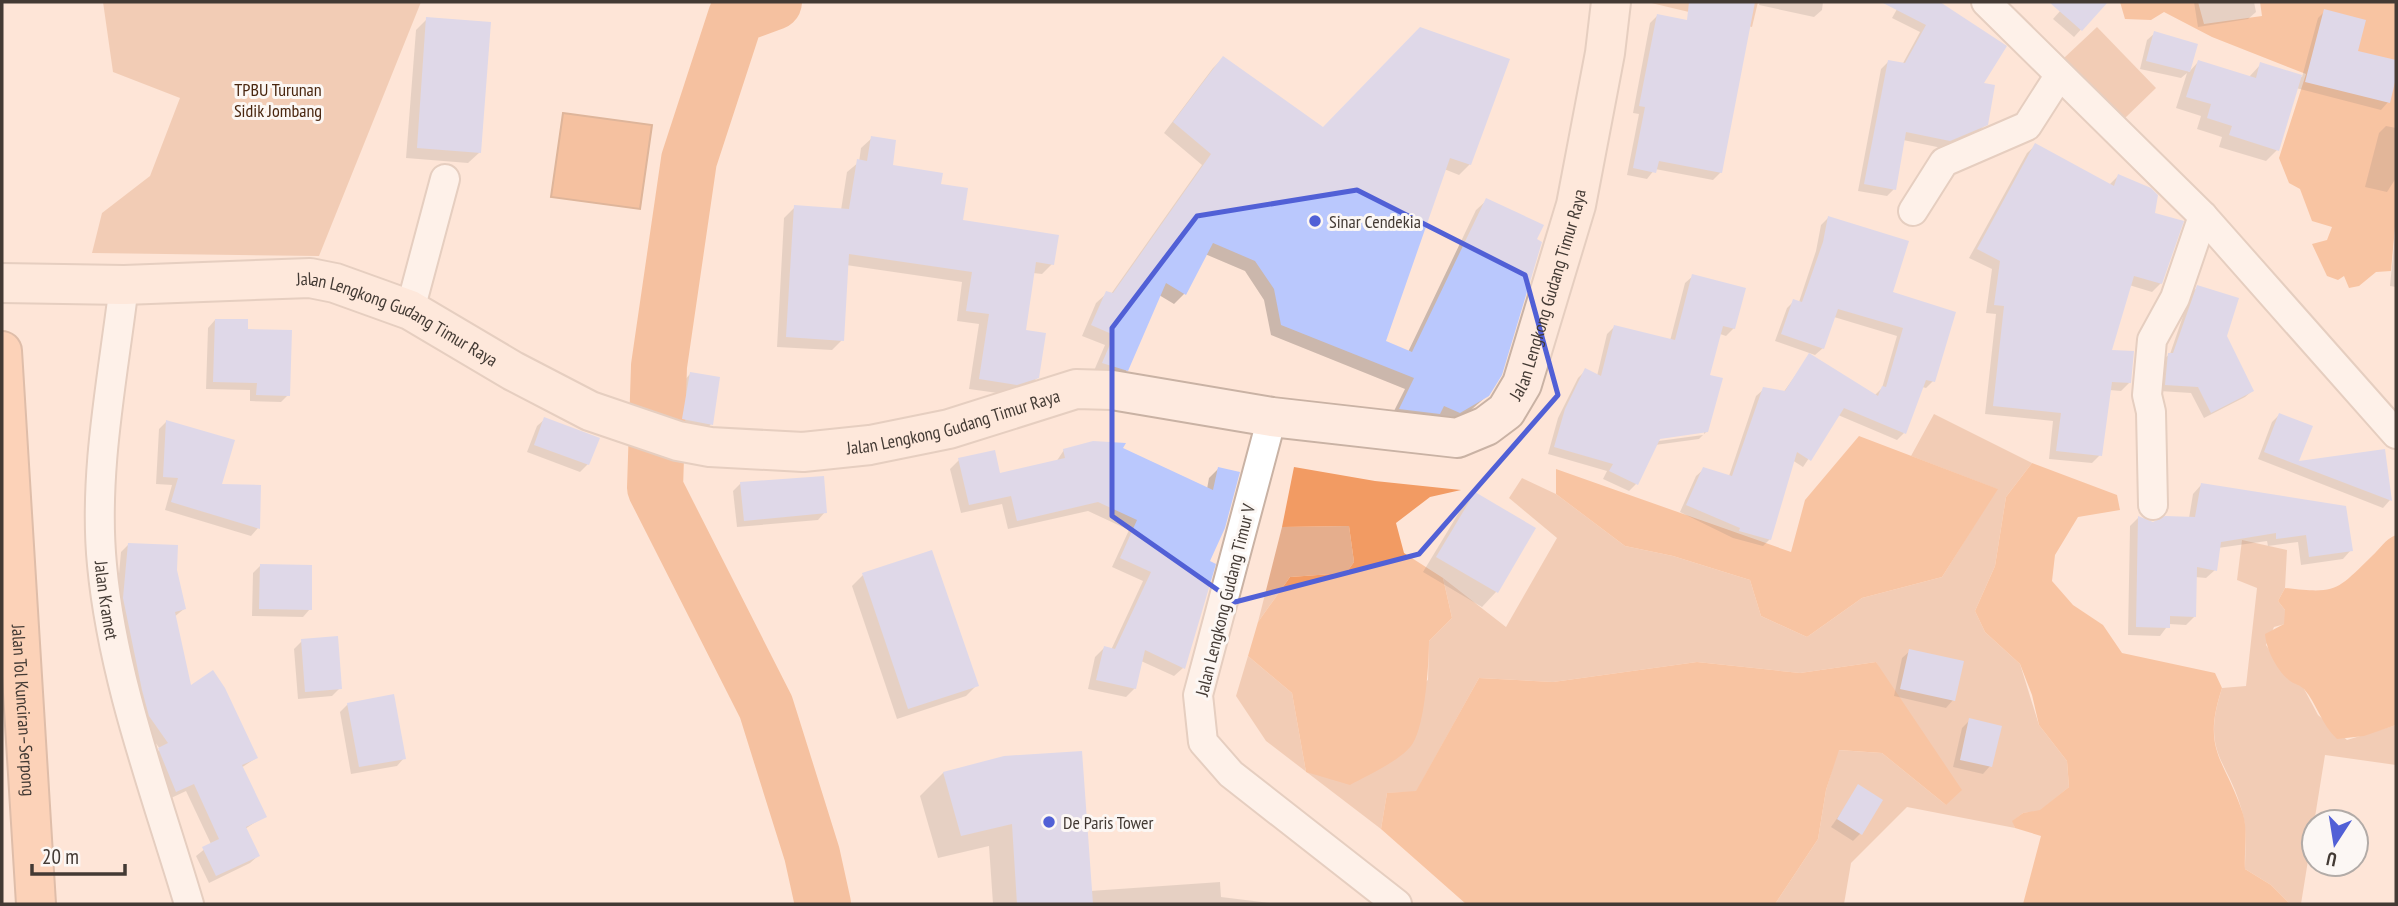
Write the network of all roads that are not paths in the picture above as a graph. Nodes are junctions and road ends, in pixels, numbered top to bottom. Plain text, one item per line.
1 (1611, 2) edge
2 (1986, 2) edge
3 (2059, 76) junction
4 (445, 179) dead end
5 (1913, 211) dead end
6 (2203, 216) junction
7 (2, 283) edge
8 (124, 285) junction
9 (410, 310) junction
10 (2, 351) edge
11 (1272, 417) junction
12 (2396, 434) edge
13 (2153, 505) dead end
14 (36, 904) edge
15 (189, 904) edge
16 (1397, 904) edge

1 - 11 street, Jalan Lengkong Gudang Timur Raya
2 - 3 street
3 - 5 street
3 - 6 street
4 - 9 street
6 - 12 street
6 - 13 street
7 - 8 street, Jalan Lengkong Gudang Timur Raya
8 - 9 street, Jalan Lengkong Gudang Timur Raya
8 - 15 street, Jalan Kramet
9 - 11 street, Jalan Lengkong Gudang Timur Raya
10 - 14 highway, Jalan Tol Kunciran–Serpong
11 - 16 street, Jalan Lengkong Gudang Timur V

